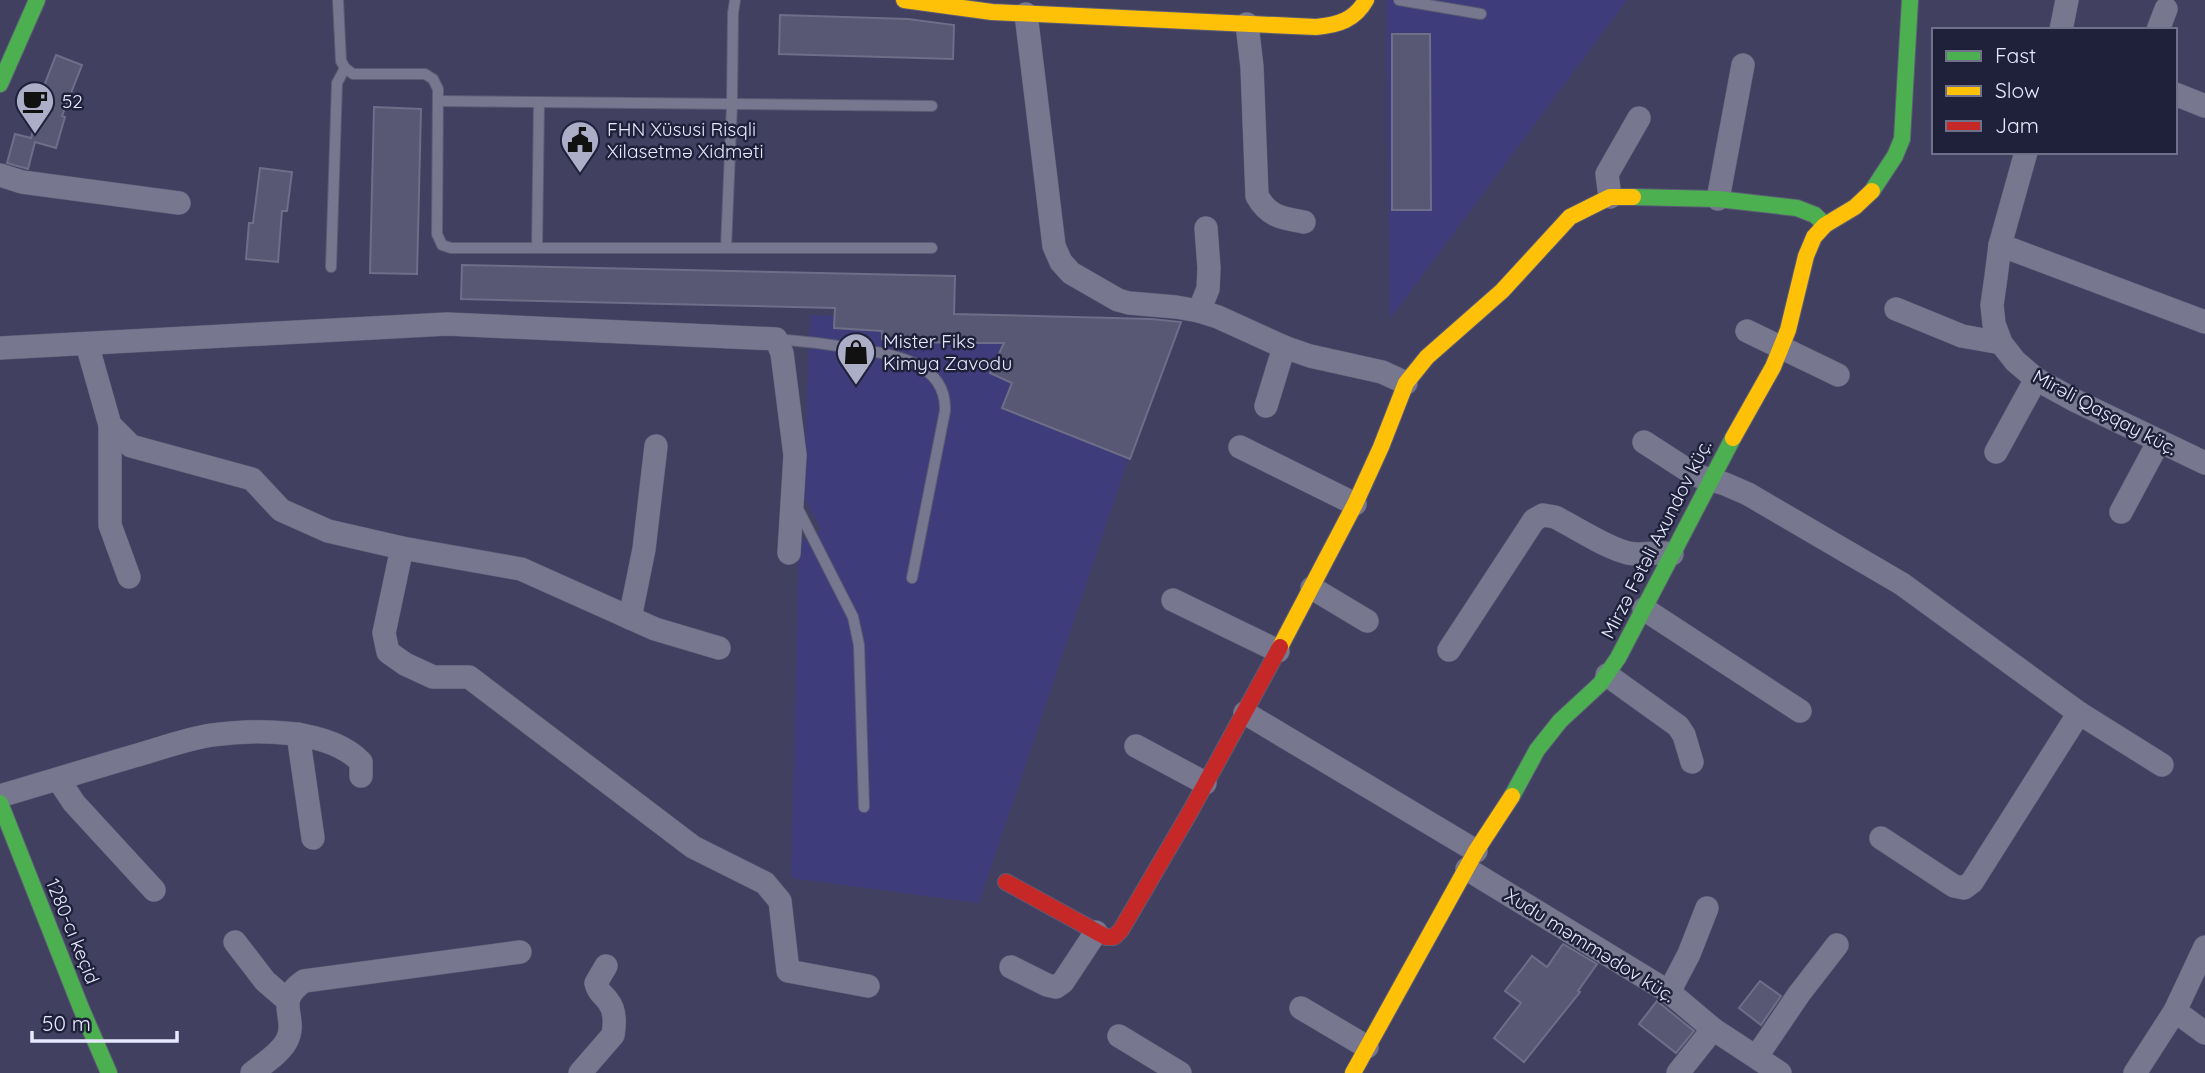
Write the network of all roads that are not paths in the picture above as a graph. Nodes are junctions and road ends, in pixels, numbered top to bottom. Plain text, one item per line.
1 (37, 0) edge
2 (338, 0) edge
3 (735, 0) edge
4 (904, 0) edge
5 (1366, 0) edge
6 (1399, 0) edge
7 (1910, 0) edge
8 (2067, 0) edge
9 (1481, 13) dead end
10 (1026, 14) junction
11 (1247, 24) junction
12 (2061, 28) edge
13 (1743, 65) dead end
14 (345, 68) junction
15 (0, 84) edge
16 (2177, 95) edge
17 (438, 101) junction
18 (539, 102) junction
19 (732, 104) junction
20 (932, 106) dead end
21 (2205, 106) edge
22 (1639, 118) dead end
23 (2025, 154) edge
24 (0, 175) edge
25 (1610, 197) junction
26 (1718, 199) junction
27 (179, 203) dead end
28 (1304, 222) dead end
29 (1825, 225) junction
30 (1206, 228) dead end
31 (2000, 245) junction
32 (537, 248) junction
33 (726, 248) junction
34 (932, 248) dead end
35 (331, 267) dead end
36 (1896, 309) dead end
37 (1199, 311) junction
38 (2205, 322) edge
39 (1747, 331) dead end
40 (776, 339) junction
41 (2001, 343) junction
42 (87, 344) junction
43 (1782, 346) junction
44 (1284, 347) junction
45 (0, 348) edge
46 (1838, 375) dead end
47 (2036, 379) junction
48 (1406, 383) junction
49 (1266, 406) dead end
50 (110, 425) junction
51 (2159, 441) junction
52 (1644, 442) dead end
53 (656, 446) dead end
54 (1240, 447) dead end
55 (1996, 452) dead end
56 (2205, 463) edge
57 (1710, 479) junction
58 (793, 499) junction
59 (1355, 504) junction
60 (2121, 512) dead end
61 (402, 548) junction
62 (789, 553) dead end
63 (1672, 554) junction
64 (129, 577) dead end
65 (912, 578) dead end
66 (1312, 588) junction
67 (1173, 600) dead end
68 (1644, 609) junction
69 (630, 618) junction
70 (1367, 621) dead end
71 (719, 648) dead end
72 (1278, 650) junction
73 (1448, 650) dead end
74 (1607, 675) junction
75 (1800, 711) dead end
76 (1245, 713) junction
77 (2079, 713) junction
78 (298, 734) junction
79 (1136, 746) dead end
80 (1692, 762) dead end
81 (2162, 765) dead end
82 (361, 776) dead end
83 (58, 779) junction
84 (1205, 783) junction
85 (0, 796) edge
86 (0, 803) edge
87 (864, 807) dead end
88 (313, 838) dead end
89 (1881, 838) dead end
90 (1471, 860) junction
91 (1006, 882) dead end
92 (154, 890) dead end
93 (1707, 908) dead end
94 (1096, 932) junction
95 (235, 942) dead end
96 (1837, 945) dead end
97 (2205, 947) edge
98 (520, 952) dead end
99 (606, 965) dead end
100 (1011, 967) dead end
101 (868, 986) dead end
102 (1669, 992) junction
103 (287, 1000) junction
104 (1301, 1008) dead end
105 (2175, 1011) junction
106 (1713, 1029) junction
107 (2205, 1033) edge
108 (1119, 1036) dead end
109 (1367, 1047) junction
110 (1757, 1056) junction
111 (109, 1073) edge
112 (252, 1073) edge
113 (580, 1073) edge
114 (1181, 1073) edge
115 (1353, 1073) edge
116 (1678, 1073) edge
117 (1780, 1073) edge
118 (2135, 1073) edge

1 - 15 street
2 - 14 lane
3 - 19 lane
4 - 10 street
5 - 11 street
6 - 9 lane
7 - 29 street, Mirzə Fətəli Axundov küç.
8 - 12 street
10 - 11 street
10 - 37 street
11 - 28 street
13 - 26 street
14 - 17 lane
14 - 35 lane
16 - 21 street
17 - 18 lane
17 - 32 lane
18 - 19 lane
18 - 32 lane
19 - 20 lane
19 - 33 lane
22 - 25 street
23 - 31 street, Mirəli Qaşqay küç.
24 - 27 street
25 - 26 street
25 - 48 street
26 - 29 street
29 - 43 street, Mirzə Fətəli Axundov küç.
30 - 37 street
31 - 38 street
31 - 41 street, Mirəli Qaşqay küç.
32 - 33 lane
33 - 34 lane
36 - 41 street
37 - 44 street
39 - 43 street
40 - 42 street
40 - 58 street
40 - 65 lane
41 - 47 street, Mirəli Qaşqay küç.
42 - 45 street
42 - 50 street
43 - 46 street
43 - 57 street, Mirzə Fətəli Axundov küç.
44 - 48 street
44 - 49 street
47 - 51 street, Mirəli Qaşqay küç.
47 - 55 street
48 - 59 street
50 - 61 street
50 - 64 street
51 - 56 street, Mirəli Qaşqay küç.
51 - 60 street
52 - 57 street
53 - 69 street
54 - 59 street
57 - 63 street, Mirzə Fətəli Axundov küç.
57 - 77 street
58 - 62 street
58 - 87 lane
59 - 66 street
61 - 69 street
61 - 101 street
63 - 68 street, Mirzə Fətəli Axundov küç.
63 - 73 street
66 - 70 street
66 - 72 street
67 - 72 street
68 - 74 street, Mirzə Fətəli Axundov küç.
68 - 75 street
69 - 71 street
72 - 76 street
74 - 80 street
74 - 90 street, Mirzə Fətəli Axundov küç.
76 - 84 street
76 - 90 street, Xudu məmmədov küç.
77 - 81 street
77 - 89 street
78 - 82 street
78 - 83 street
78 - 88 street
79 - 84 street
83 - 85 street
83 - 92 street
84 - 94 street
86 - 111 street, 1280-cı keçid
90 - 102 street, Xudu məmmədov küç.
90 - 109 street, Mirzə Fətəli Axundov küç.
91 - 94 street
93 - 102 street
94 - 100 street
95 - 103 street
96 - 110 street
97 - 105 street
98 - 103 street
99 - 113 street
102 - 106 street, Xudu məmmədov küç.
103 - 112 street
104 - 109 street
105 - 107 street
105 - 118 street
106 - 110 street, Xudu məmmədov küç.
106 - 116 street
108 - 114 street
109 - 115 street, Mirzə Fətəli Axundov küç.
110 - 117 street, Xudu məmmədov küç.

